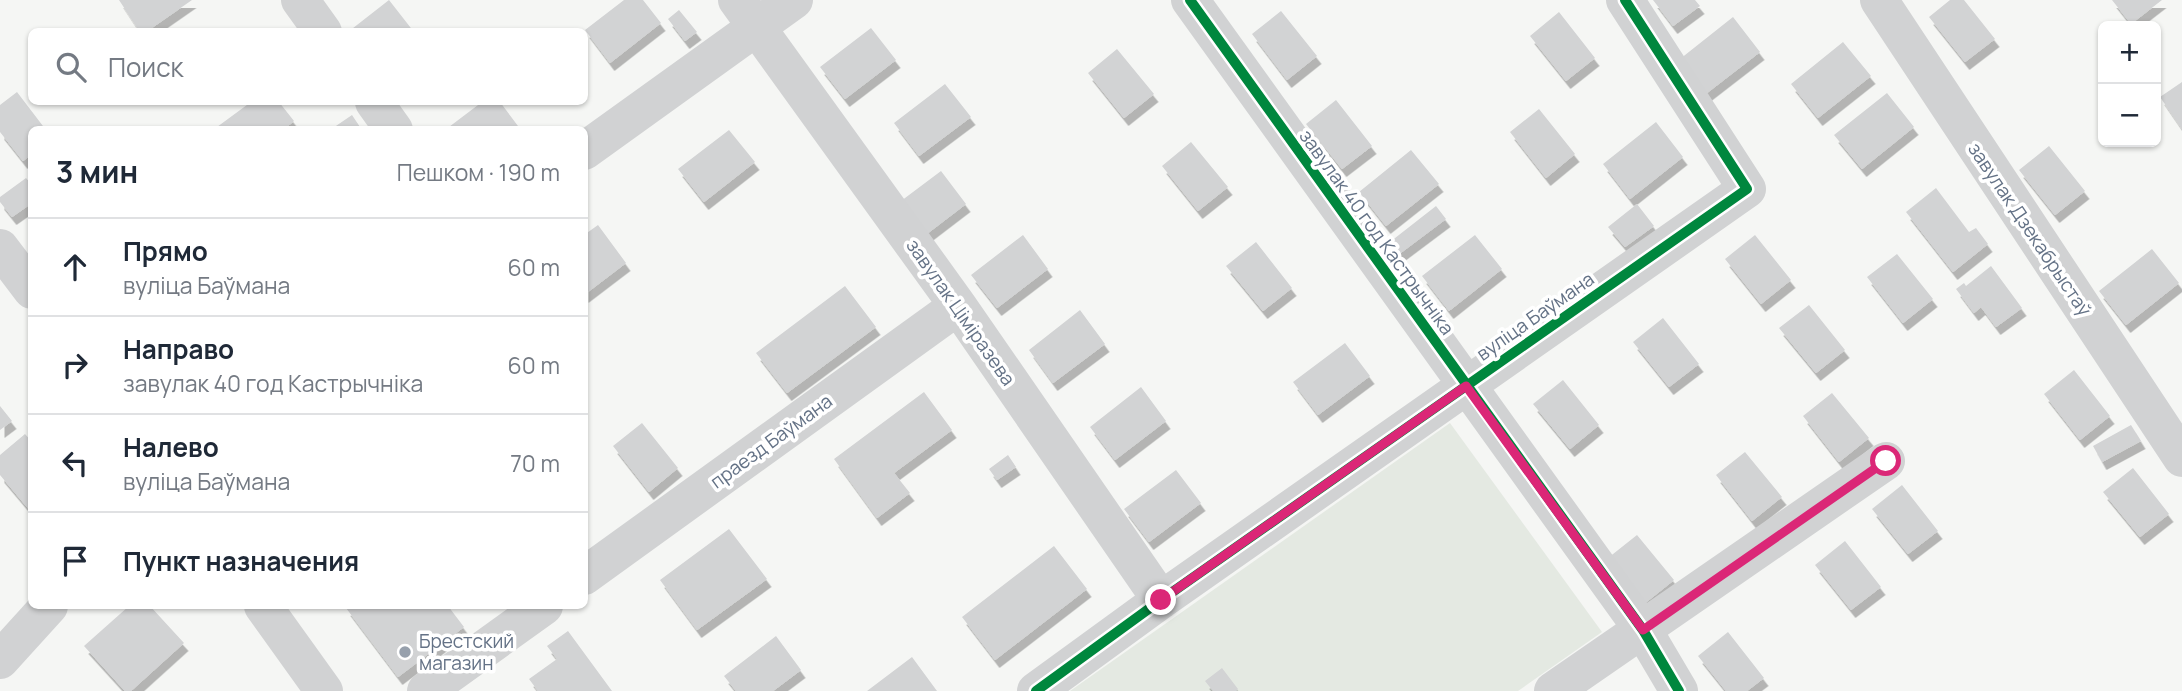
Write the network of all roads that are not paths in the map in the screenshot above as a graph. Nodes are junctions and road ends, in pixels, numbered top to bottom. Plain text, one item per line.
1 (300, 0) edge
2 (794, 0) edge
3 (1190, 0) edge
4 (1625, 0) edge
5 (1879, 0) edge
6 (746, 13) edge
7 (320, 28) edge
8 (375, 105) edge
9 (391, 126) edge
10 (588, 148) edge
11 (0, 248) edge
12 (28, 285) edge
13 (958, 306) junction
14 (1466, 386) junction
15 (2182, 458) edge
16 (1886, 461) dead end
17 (588, 573) edge
18 (1161, 600) junction
19 (46, 609) edge
20 (265, 609) edge
21 (540, 609) edge
22 (1643, 630) junction
23 (0, 660) edge
24 (324, 691) edge
25 (426, 691) edge
26 (1035, 691) edge
27 (1553, 691) edge
28 (1679, 691) edge

1 - 7 street
2 - 6 street
3 - 14 street, завулак 40 год Кастрычніка
4 - 14 street, вуліца Баўмана
5 - 15 street, завулак Дзекабрыстаў
6 - 10 street
6 - 13 street, завулак Ціміразева
8 - 9 street
11 - 12 street
13 - 17 street, праезд Баўмана
13 - 18 street, завулак Ціміразева
14 - 18 street, вуліца Баўмана
14 - 22 street, завулак 40 год Кастрычніка
16 - 22 street
18 - 26 street, вуліца Баўмана
19 - 23 street
20 - 24 street
21 - 25 street
22 - 27 street
22 - 28 street, завулак 40 год Кастрычніка

